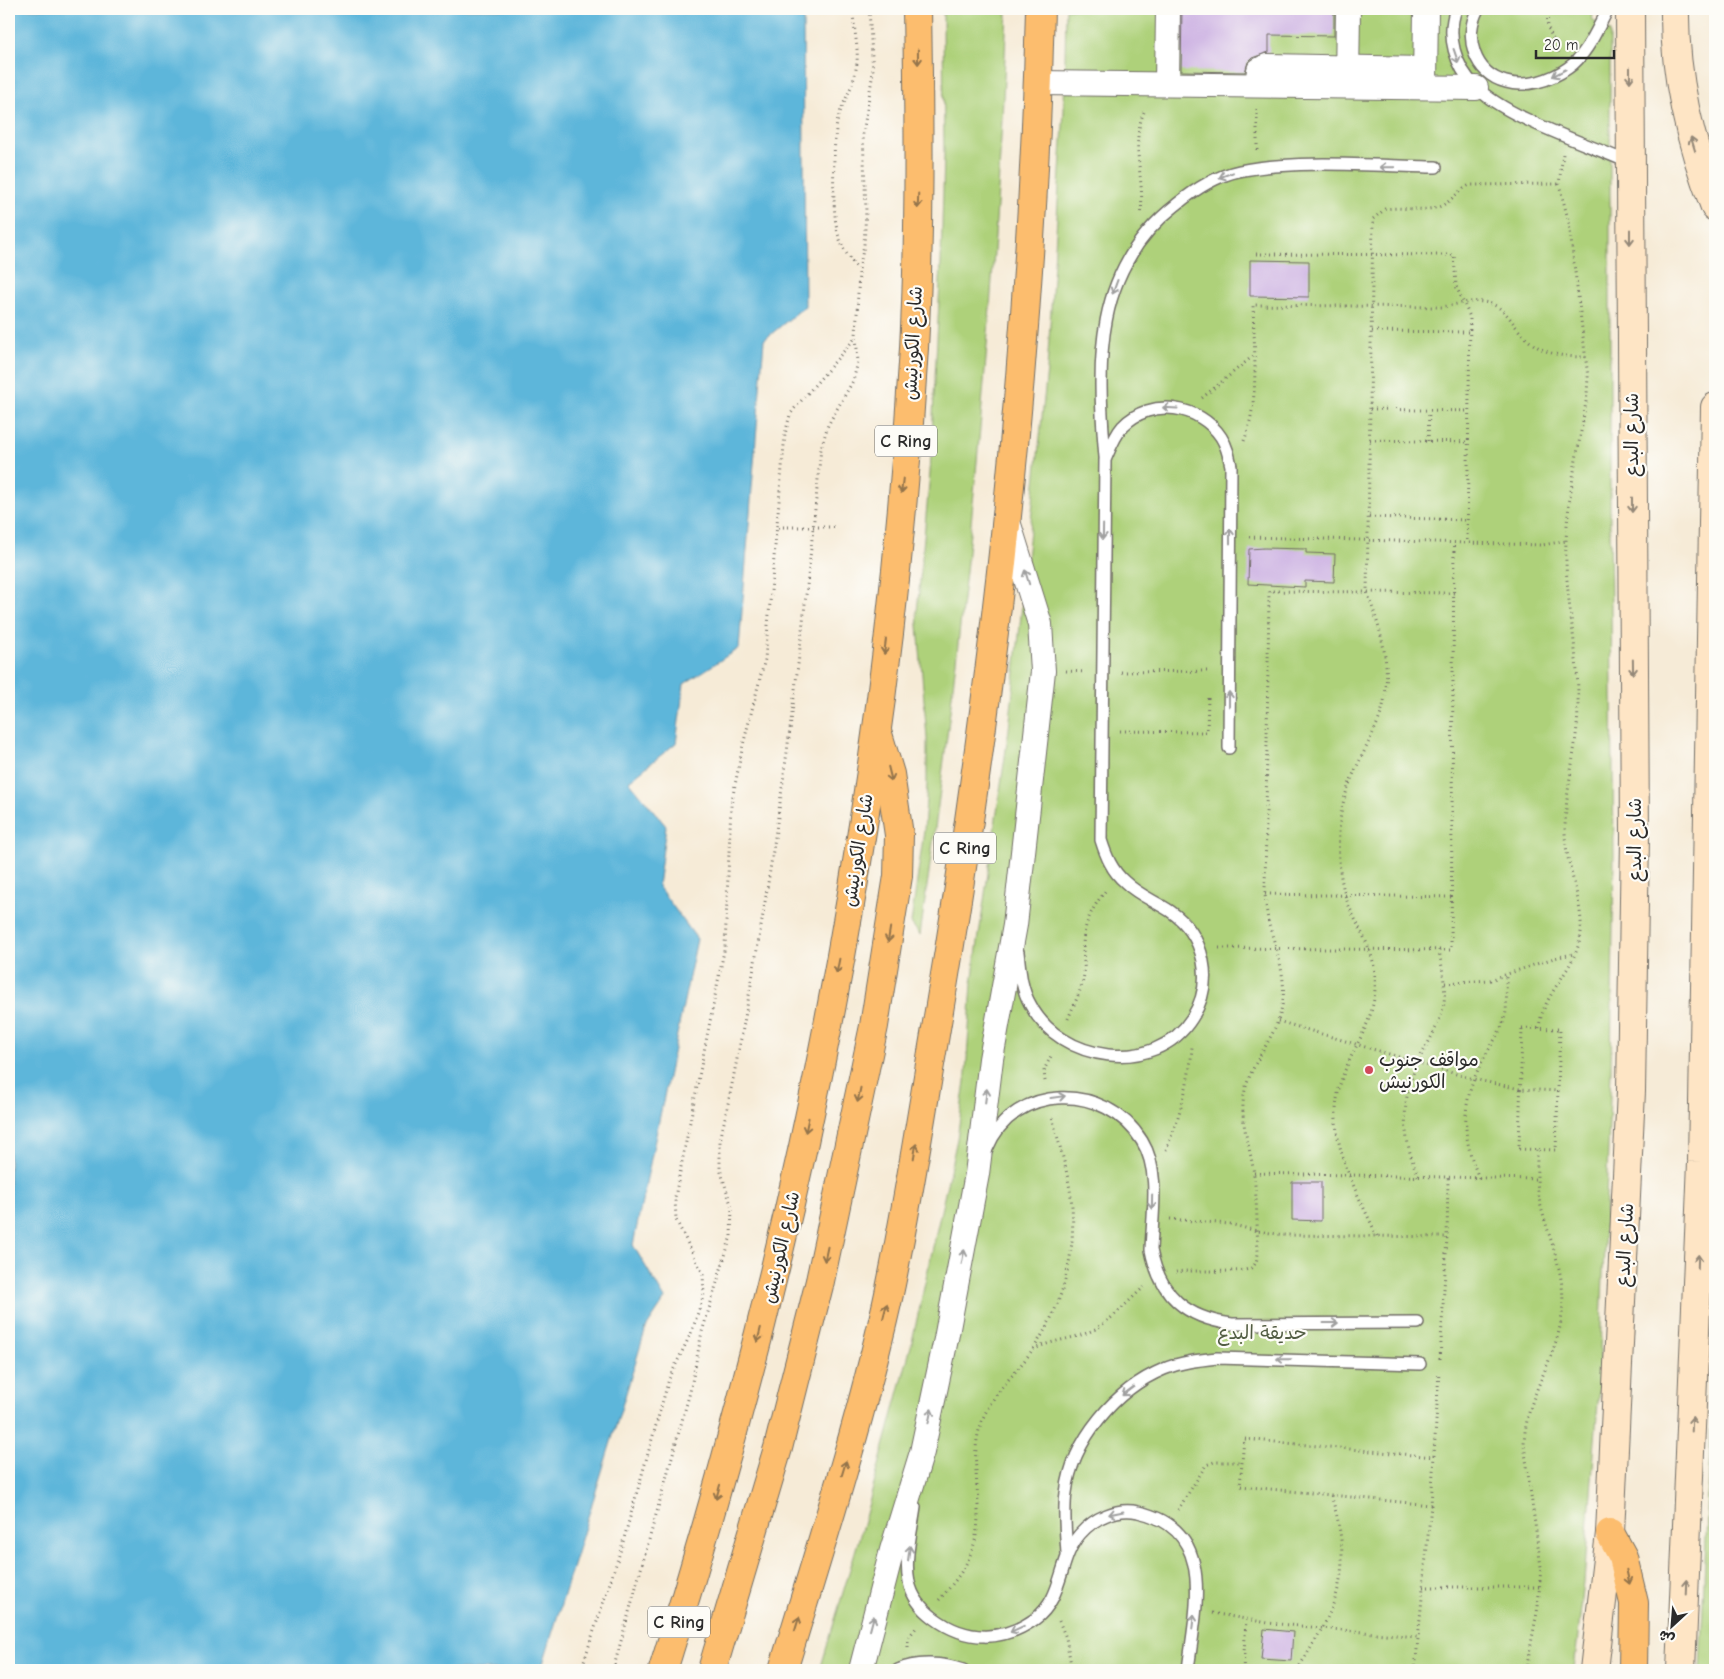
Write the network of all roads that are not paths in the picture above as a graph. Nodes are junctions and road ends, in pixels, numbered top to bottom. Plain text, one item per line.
1 (917, 9) edge
2 (1040, 9) edge
3 (1168, 9) edge
4 (1348, 9) edge
5 (1426, 9) edge
6 (1456, 9) edge
7 (1478, 9) edge
8 (1608, 9) edge
9 (1630, 9) edge
10 (1675, 9) edge
11 (1347, 77) junction
12 (1425, 78) junction
13 (1038, 83) junction
14 (1163, 84) junction
15 (1476, 88) junction
16 (1630, 163) junction
17 (1436, 167) dead end
18 (1715, 207) edge
19 (1715, 407) edge
20 (1105, 460) junction
21 (1007, 516) junction
22 (876, 727) junction
23 (1229, 748) dead end
24 (1015, 925) junction
25 (977, 1174) junction
26 (1418, 1323) dead end
27 (1420, 1364) dead end
28 (922, 1452) junction
29 (1610, 1533) junction
30 (1067, 1554) junction
31 (903, 1668) edge
32 (663, 1670) edge
33 (712, 1670) edge
34 (784, 1670) edge
35 (861, 1670) edge
36 (963, 1670) edge
37 (1188, 1670) edge
38 (1594, 1670) edge
39 (1633, 1670) edge
40 (1682, 1670) edge

1 -> 22 main road, شارع الكورنيش / C Ring
2 - 13 main road, C Ring
3 - 14 street
4 - 11 street
5 - 12 street
6 -> 15 lane
8 -> 7 lane
9 -> 16 main road, شارع البدع
18 -> 10 main road
11 - 12 street
11 - 14 street
12 - 15 street
13 - 14 street
13 - 21 main road, C Ring
15 - 16 lane
16 -> 29 main road, شارع البدع
17 -> 20 lane
40 -> 19 main road
23 -> 20 lane
20 -> 24 lane
24 -> 21 street
34 -> 21 main road, C Ring
22 -> 32 main road, شارع الكورنيش / C Ring
22 -> 33 main road
25 -> 24 street
25 -> 26 lane
28 -> 25 street
27 -> 30 lane
30 -> 28 lane
35 -> 28 street
29 - 38 main road, شارع البدع
29 -> 39 main road
37 -> 30 lane
31 - 36 lane

